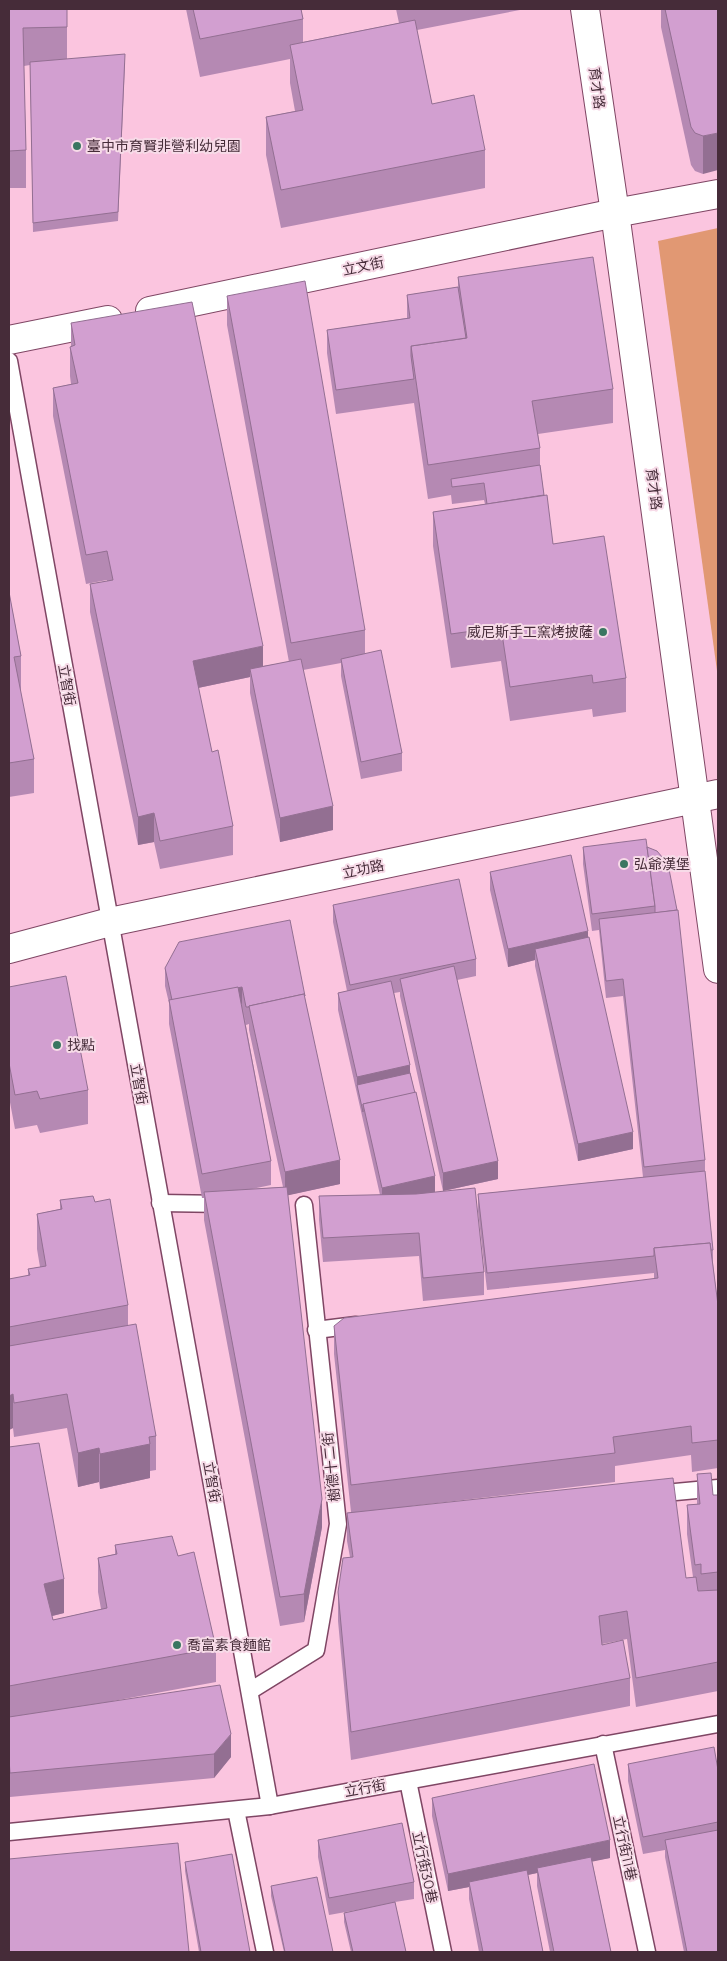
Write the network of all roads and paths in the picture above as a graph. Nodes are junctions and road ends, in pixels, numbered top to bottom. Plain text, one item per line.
1 (585, 9) edge
2 (718, 194) edge
3 (616, 212) junction
4 (9, 340) edge
5 (9, 361) edge
6 (707, 796) edge
7 (110, 922) junction
8 (9, 949) edge
9 (718, 969) edge
10 (160, 1203) junction
11 (247, 1204) edge
12 (285, 1205) edge
13 (304, 1205) junction
14 (324, 1206) edge
15 (375, 1323) edge
16 (316, 1330) junction
17 (718, 1488) edge
18 (640, 1495) edge
19 (357, 1522) edge
20 (338, 1524) junction
21 (250, 1691) junction
22 (718, 1724) edge
23 (604, 1744) junction
24 (408, 1781) junction
25 (270, 1806) junction
26 (236, 1810) junction
27 (9, 1832) edge
28 (265, 1952) edge
29 (443, 1952) edge
30 (647, 1952) edge

1 - 3 street, 育才路
2 - 3 street, 立文街
3 - 4 street, 立文街
3 - 6 street, 育才路
5 - 7 lane, 立智街
6 - 7 street, 立功路
6 - 9 street, 育才路
7 - 8 street, 立功路
7 - 10 lane, 立智街
10 - 11 lane
10 - 21 lane, 立智街
12 - 13 lane
13 - 14 lane
13 - 16 lane, 樹德十二街
15 - 16 lane
16 - 20 lane, 樹德十二街
17 - 18 lane
19 - 20 lane
20 - 21 lane, 樹德十二街
21 - 25 lane, 立智街
22 - 23 lane, 立行街
23 - 24 lane, 立行街
23 - 30 lane, 立行街11巷
24 - 25 lane, 立行街
24 - 29 lane, 立行街30巷
25 - 26 lane, 立行街
26 - 27 lane, 立行街
26 - 28 lane

